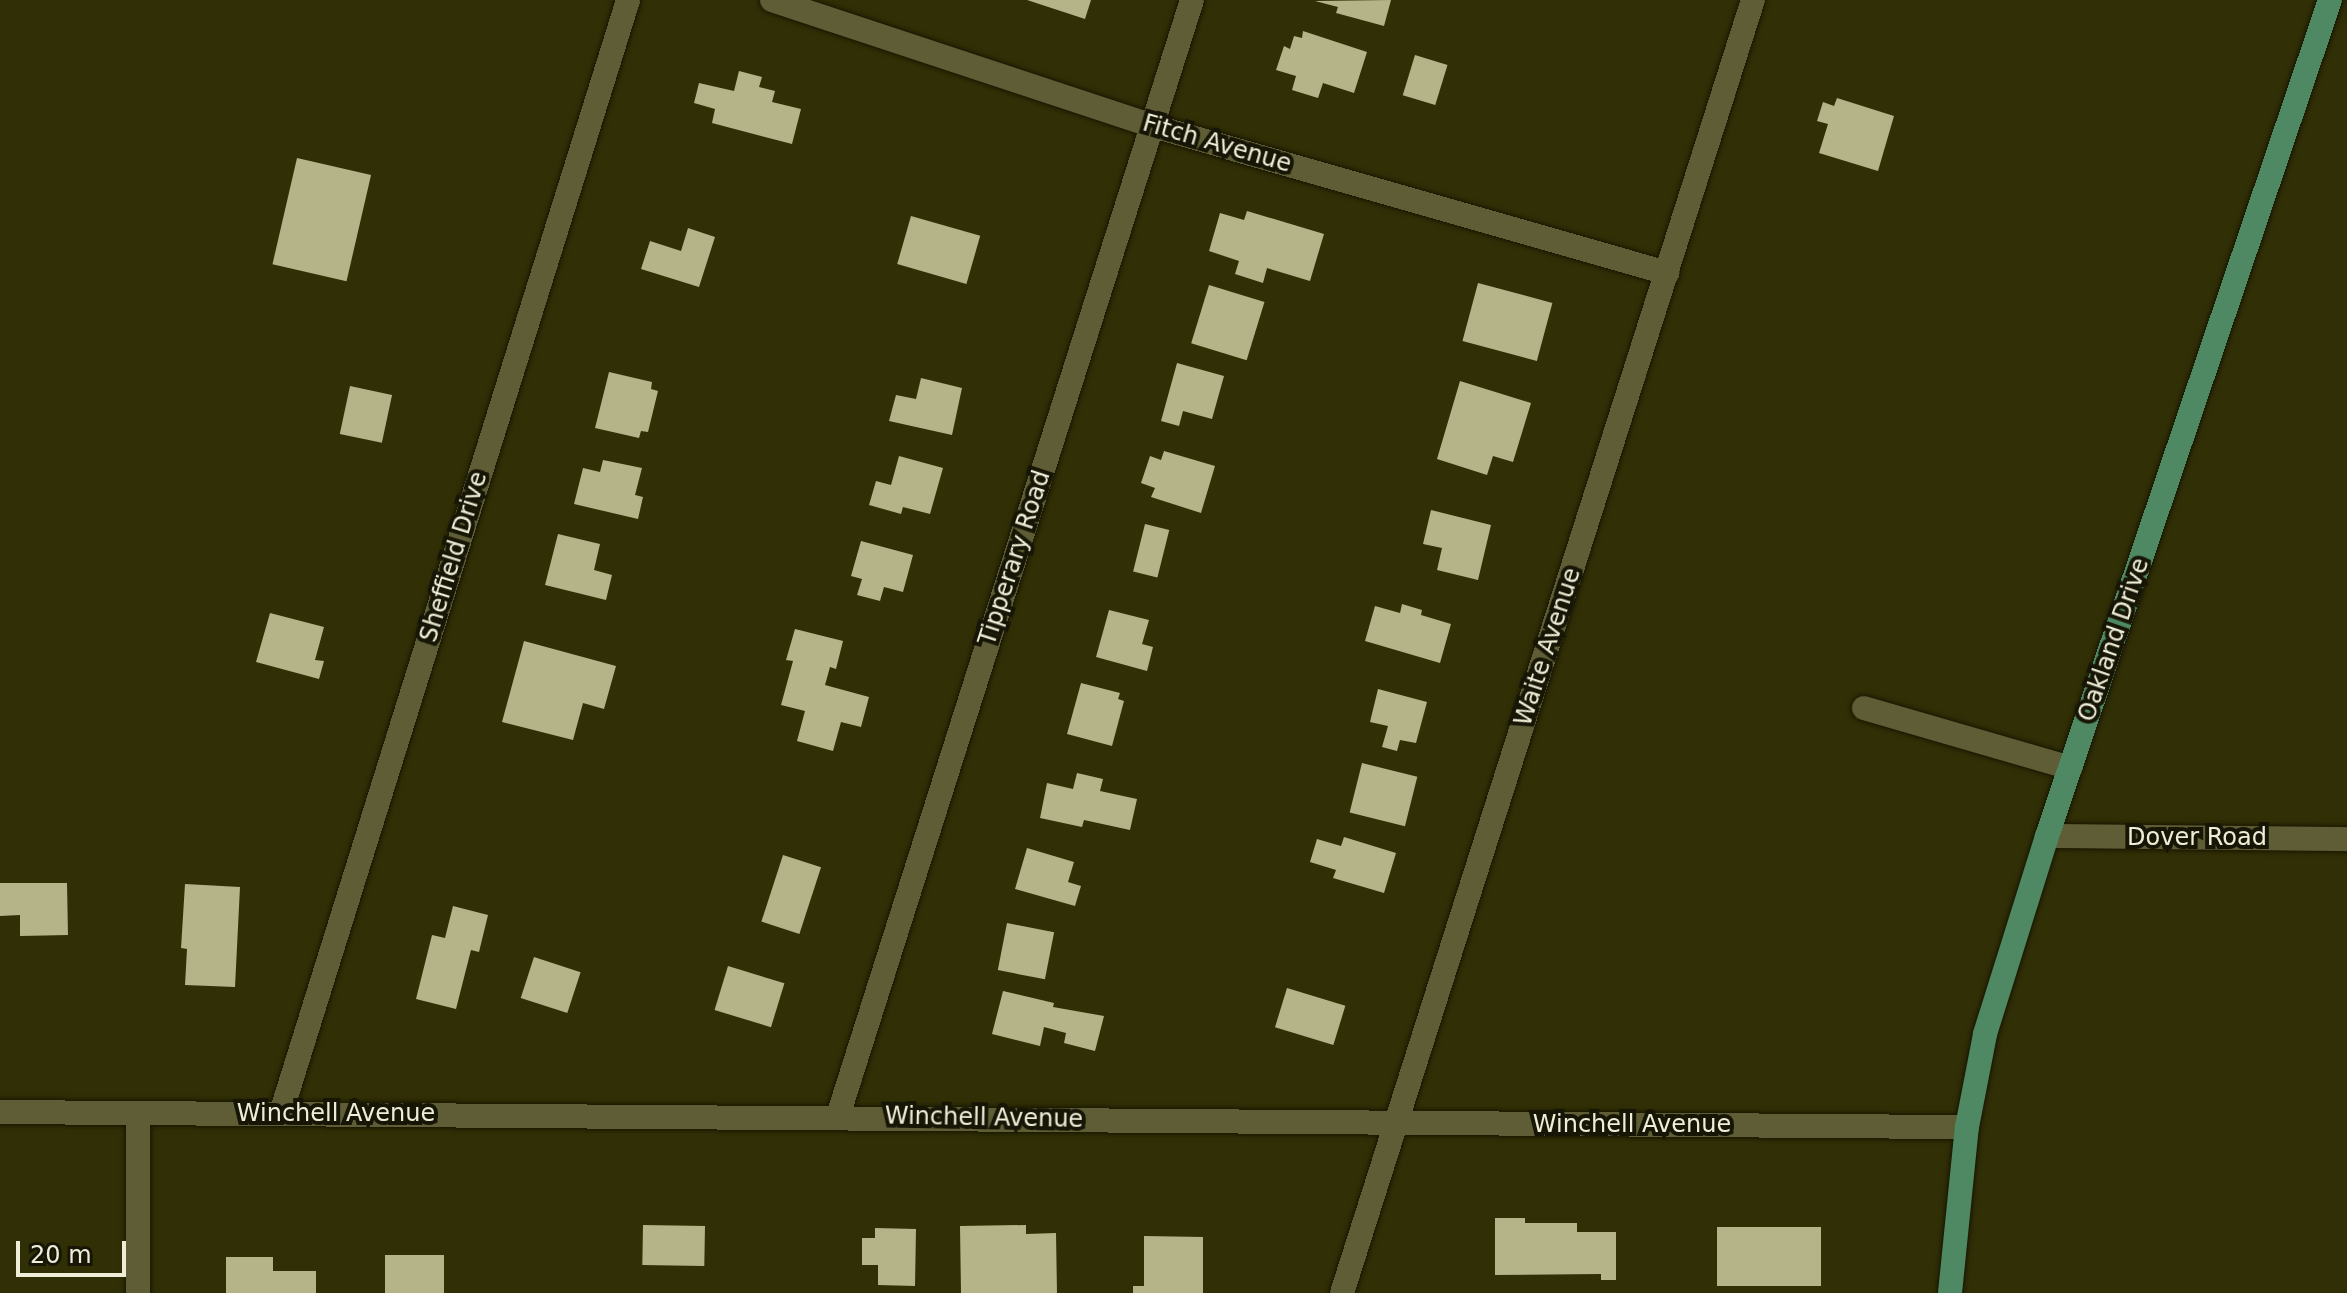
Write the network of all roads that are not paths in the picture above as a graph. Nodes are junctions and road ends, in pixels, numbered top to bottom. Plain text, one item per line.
1 (628, 0) edge
2 (772, 0) edge
3 (1192, 0) edge
4 (1753, 0) edge
5 (2330, 0) edge
6 (1153, 126) junction
7 (1667, 273) junction
8 (1864, 708) dead end
9 (2070, 768) junction
10 (2047, 836) junction
11 (2347, 839) edge
12 (0, 1112) edge
13 (138, 1113) junction
14 (281, 1113) junction
15 (838, 1116) junction
16 (1397, 1124) junction
17 (1967, 1127) junction
18 (138, 1293) edge
19 (1342, 1293) edge
20 (1950, 1293) edge

1 - 14 street, Sheffield Drive
2 - 6 street, Fitch Avenue
3 - 6 street, Tipperary Road
4 - 7 street, Waite Avenue
5 - 9 main road, Oakland Drive
6 - 7 street, Fitch Avenue
6 - 15 street, Tipperary Road
7 - 16 street, Waite Avenue
8 - 9 street
9 - 10 main road, Oakland Drive
10 - 11 street, Dover Road
10 - 17 main road, Oakland Drive
12 - 13 street, Winchell Avenue
13 - 14 street, Winchell Avenue
13 - 18 street
14 - 15 street, Winchell Avenue
15 - 16 street, Winchell Avenue
16 - 17 street, Winchell Avenue
16 - 19 street, Waite Avenue
17 - 20 main road, Oakland Drive

